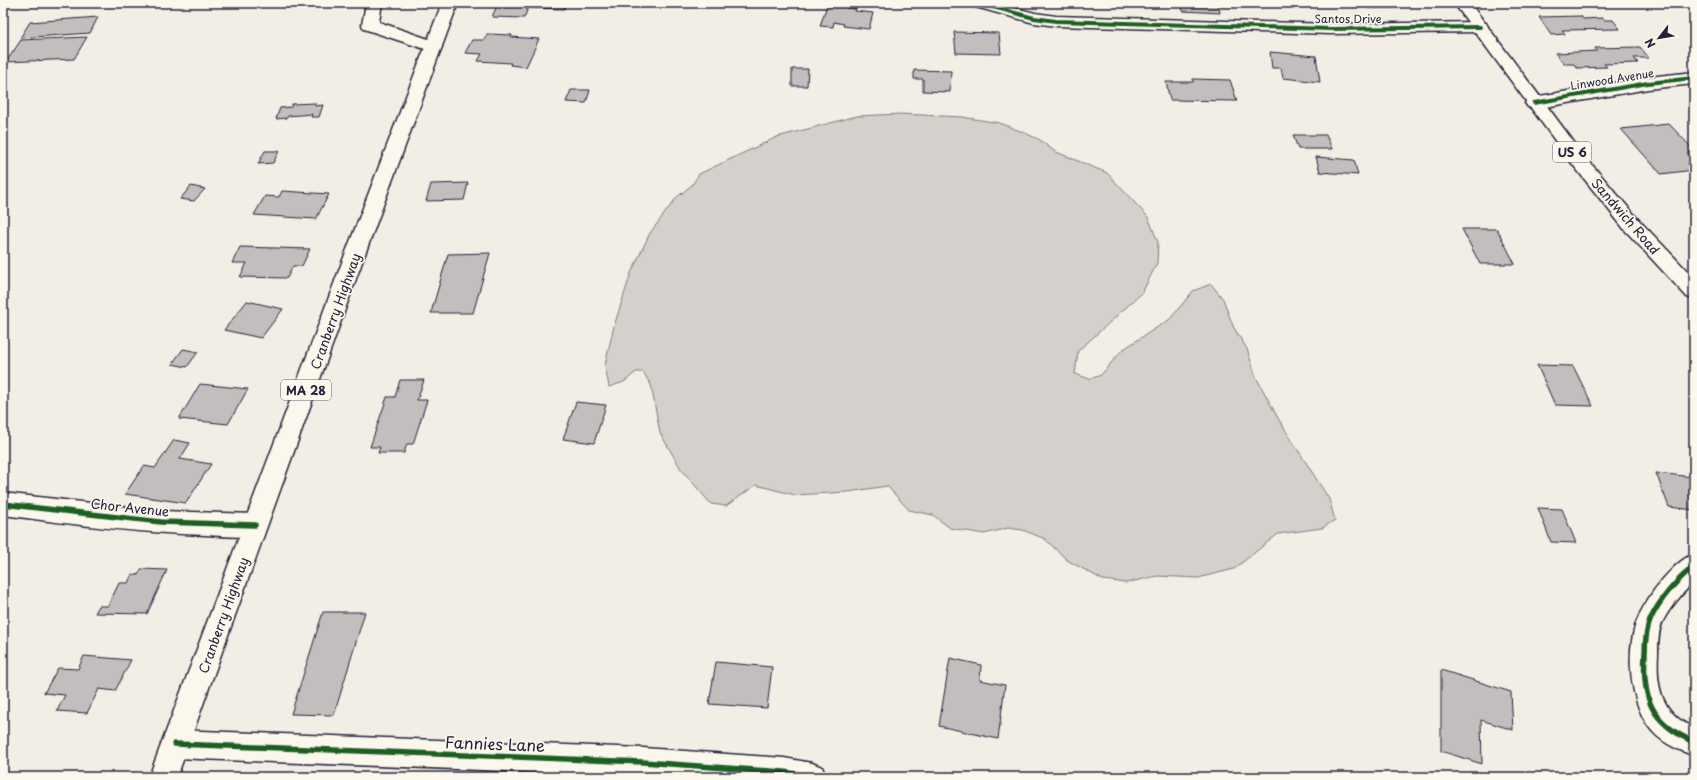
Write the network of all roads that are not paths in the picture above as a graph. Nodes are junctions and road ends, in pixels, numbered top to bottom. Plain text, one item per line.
1 (374, 3) edge
2 (450, 3) edge
3 (978, 3) edge
4 (1462, 3) edge
5 (1480, 27) junction
6 (434, 47) junction
7 (1694, 78) edge
8 (1534, 103) junction
9 (1694, 291) edge
10 (3, 504) edge
11 (255, 526) junction
12 (1694, 566) edge
13 (1694, 742) edge
14 (175, 744) junction
15 (642, 770) edge
16 (163, 777) edge
17 (812, 777) edge

1 - 6 street
2 - 6 street, Cranberry Highway / MA 28
3 - 5 street, Santos Drive
4 - 5 street, Sandwich Road / US 6
5 - 8 street, Sandwich Road / US 6
6 - 11 street, Cranberry Highway / MA 28
7 - 8 street, Linwood Avenue
8 - 9 street, Sandwich Road / US 6
10 - 11 street, Chor Avenue
11 - 14 street, Cranberry Highway / MA 28
12 - 13 street
14 - 15 street, Fannies Lane
14 - 16 street, Cranberry Highway / MA 28
15 - 17 street, Fannies Lane

